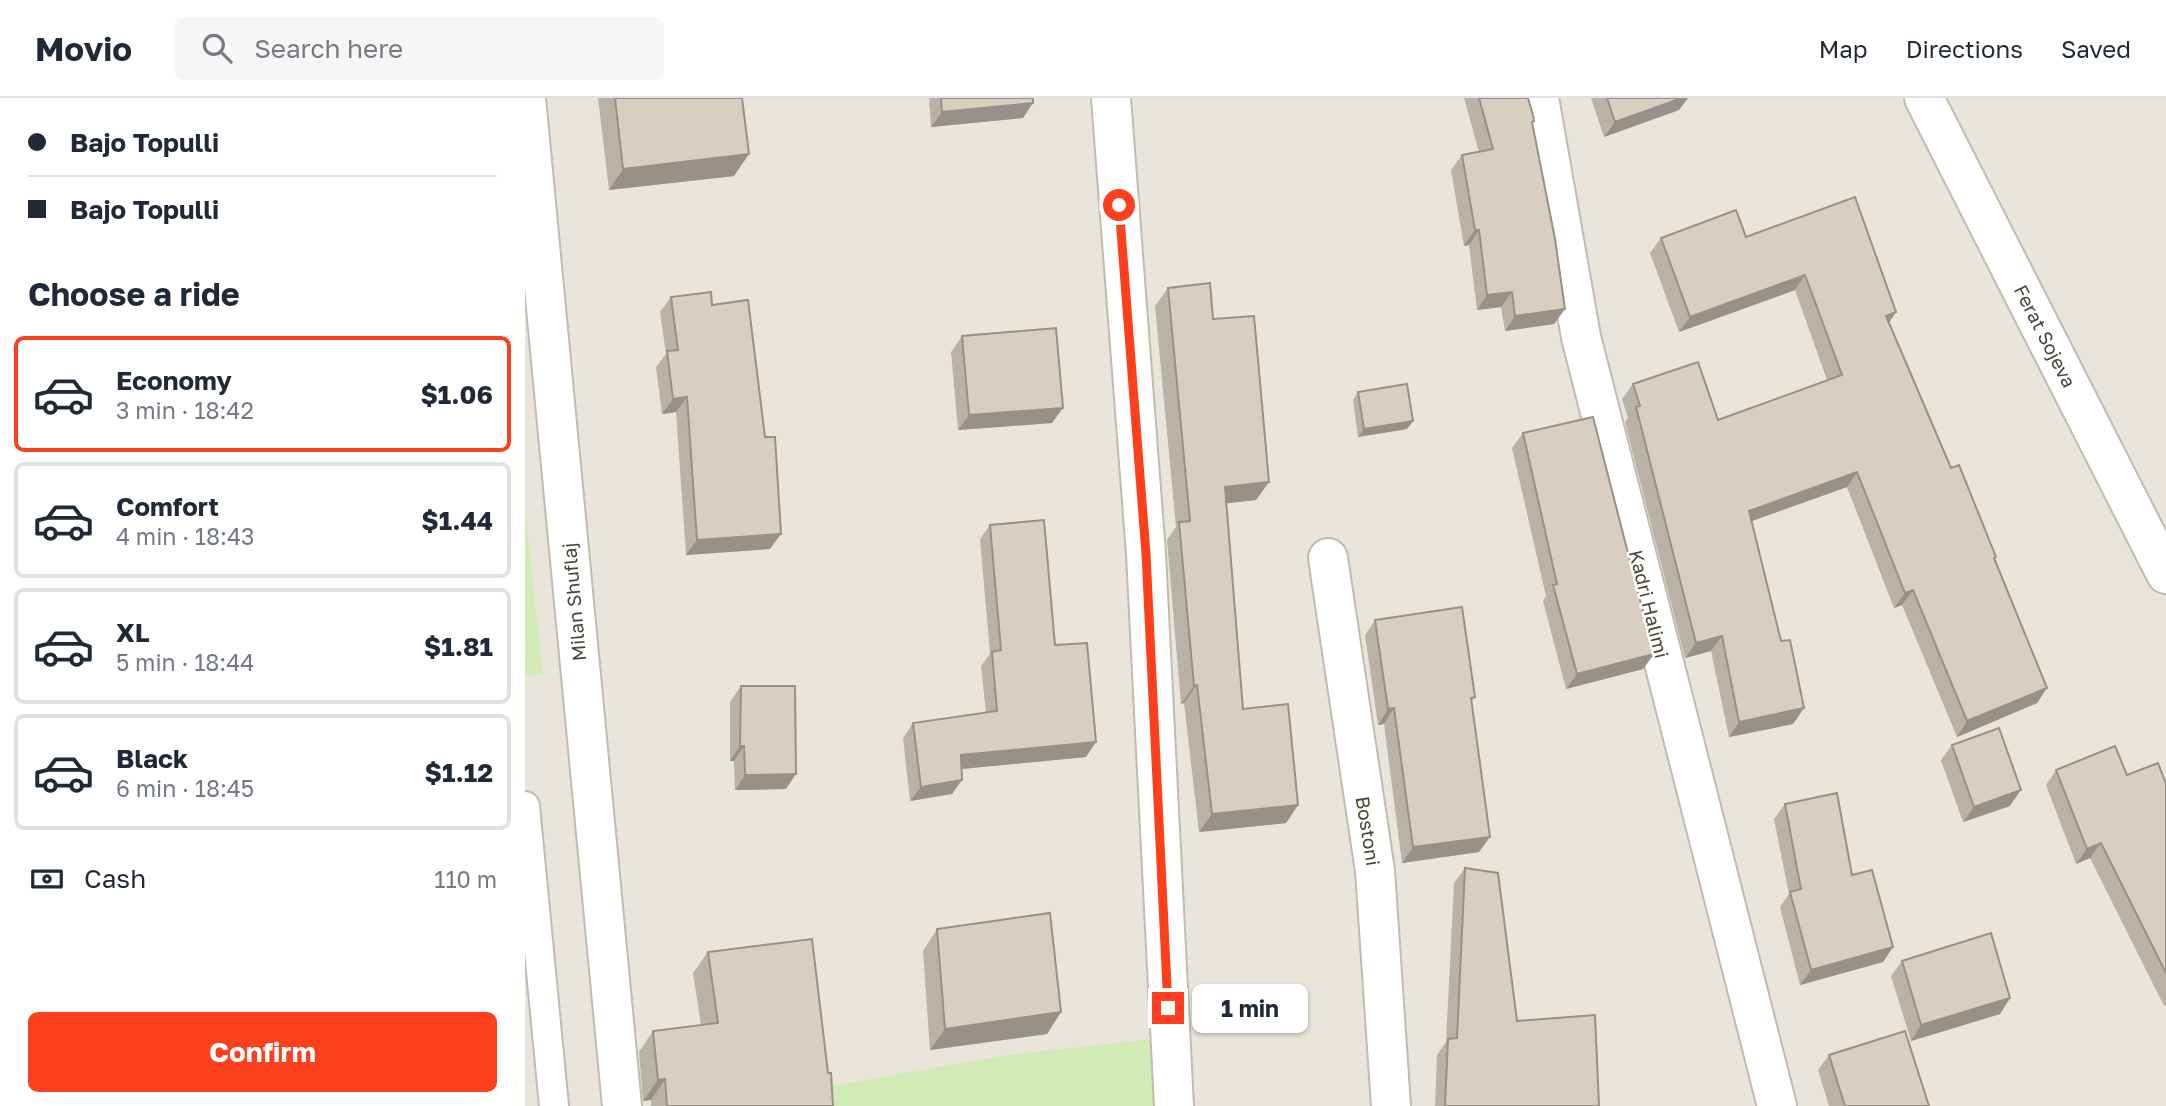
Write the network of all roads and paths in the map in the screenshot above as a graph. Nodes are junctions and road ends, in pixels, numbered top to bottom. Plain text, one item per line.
1 (526, 98) edge
2 (1111, 98) edge
3 (1539, 98) edge
4 (1924, 98) edge
5 (1328, 558) dead end
6 (2166, 574) edge
7 (525, 806) edge
8 (554, 1106) edge
9 (622, 1106) edge
10 (1174, 1106) edge
11 (1391, 1106) edge
12 (1777, 1106) edge

1 - 9 street, Milan Shuflaj
2 - 10 street
3 - 12 street, Kadri Halimi
4 - 6 street, Ferat Sojeva
5 - 11 street, Bostoni
7 - 8 lane

